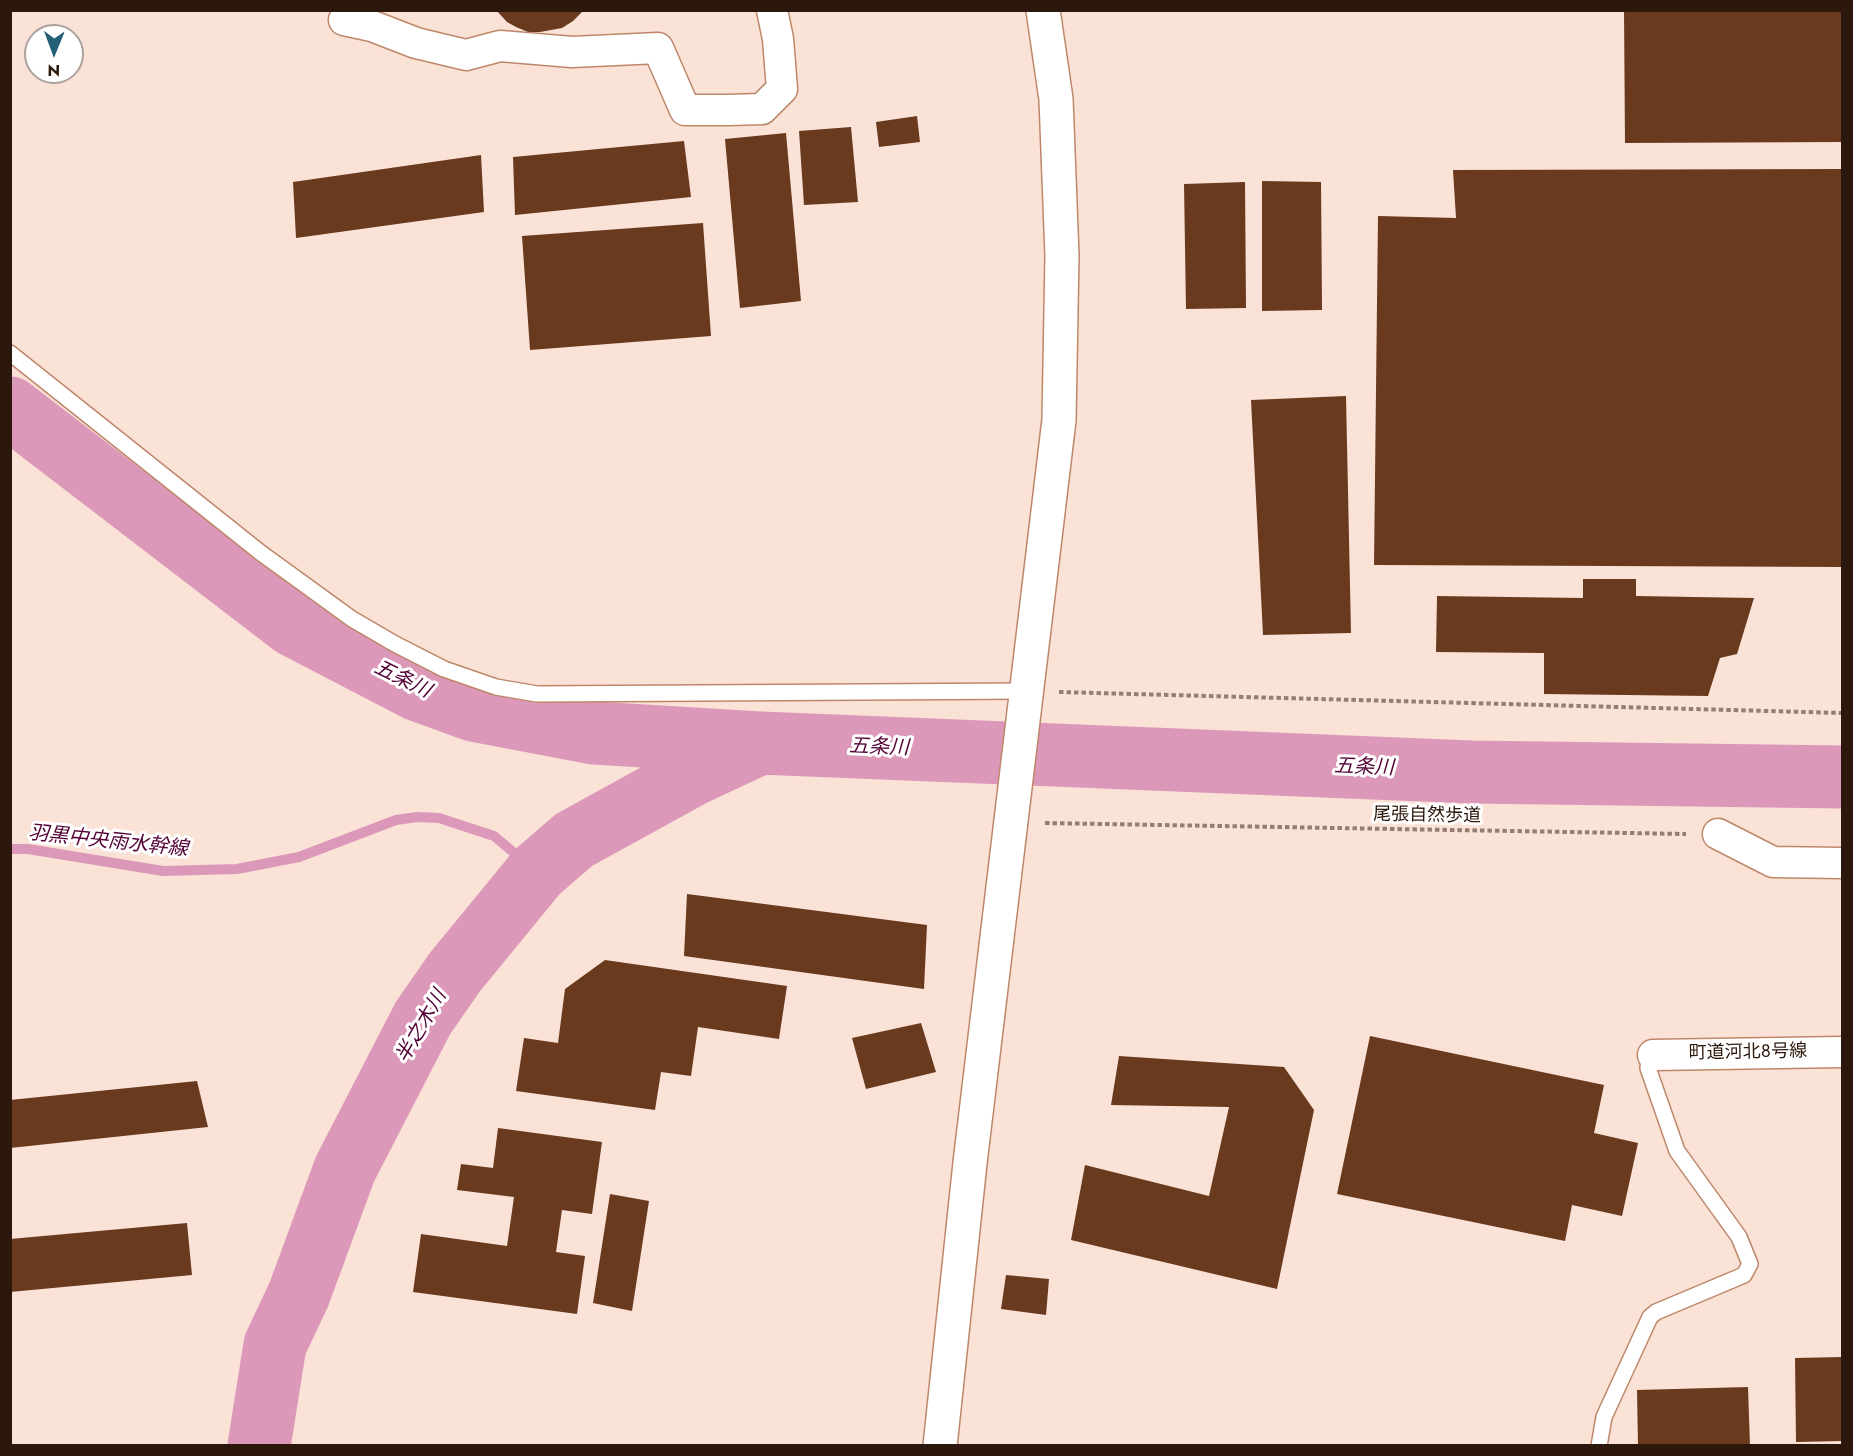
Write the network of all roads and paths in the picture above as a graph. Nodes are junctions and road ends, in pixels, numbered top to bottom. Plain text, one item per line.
1 (772, 10) edge
2 (1043, 10) edge
3 (344, 20) dead end
4 (10, 353) edge
5 (1026, 691) junction
6 (1842, 713) edge
7 (1011, 823) junction
8 (1718, 834) joint
9 (1842, 863) edge
10 (1842, 1052) edge
11 (1653, 1055) joint
12 (940, 1446) edge
13 (1599, 1446) edge

1 - 3 street
2 - 5 street
4 - 5 lane
5 - 6 path
5 - 7 street
7 - 8 path, 尾張自然歩道
7 - 12 street
8 - 9 street
10 - 11 street, 町道河北８号線
11 - 13 lane

